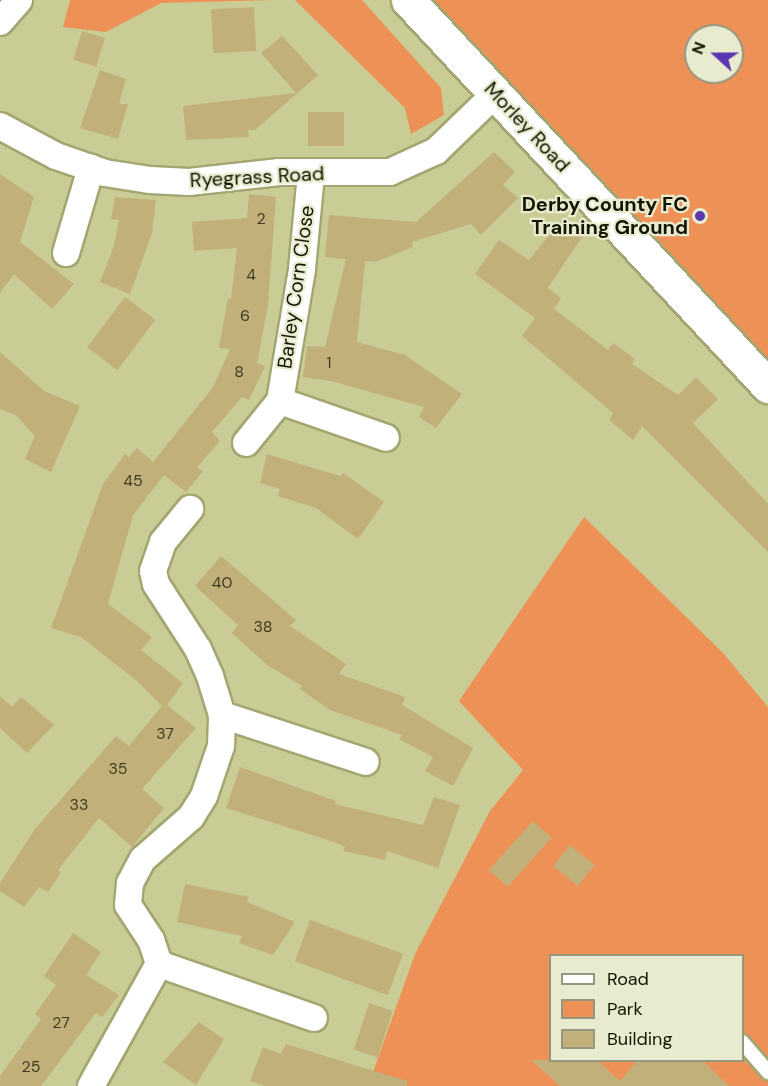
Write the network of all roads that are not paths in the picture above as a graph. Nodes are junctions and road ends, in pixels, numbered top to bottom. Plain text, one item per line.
1 (19, 0) edge
2 (408, 0) edge
3 (0, 22) edge
4 (496, 93) junction
5 (0, 126) edge
6 (91, 168) junction
7 (311, 173) junction
8 (66, 253) dead end
9 (768, 386) edge
10 (280, 401) junction
11 (386, 438) dead end
12 (246, 443) dead end
13 (190, 509) dead end
14 (222, 715) junction
15 (366, 762) dead end
16 (159, 964) junction
17 (314, 1018) dead end
18 (744, 1044) edge
19 (768, 1072) edge
20 (91, 1086) edge

1 - 3 street
2 - 4 street, Morley Road
4 - 7 street, Ryegrass Road
4 - 9 street, Morley Road
5 - 6 street, Ryegrass Road
6 - 7 street, Ryegrass Road
6 - 8 street
7 - 10 street, Barley Corn Close
10 - 11 street
10 - 12 street, Barley Corn Close
13 - 14 street
14 - 15 street
14 - 16 street
16 - 17 street
16 - 20 street
18 - 19 lane

